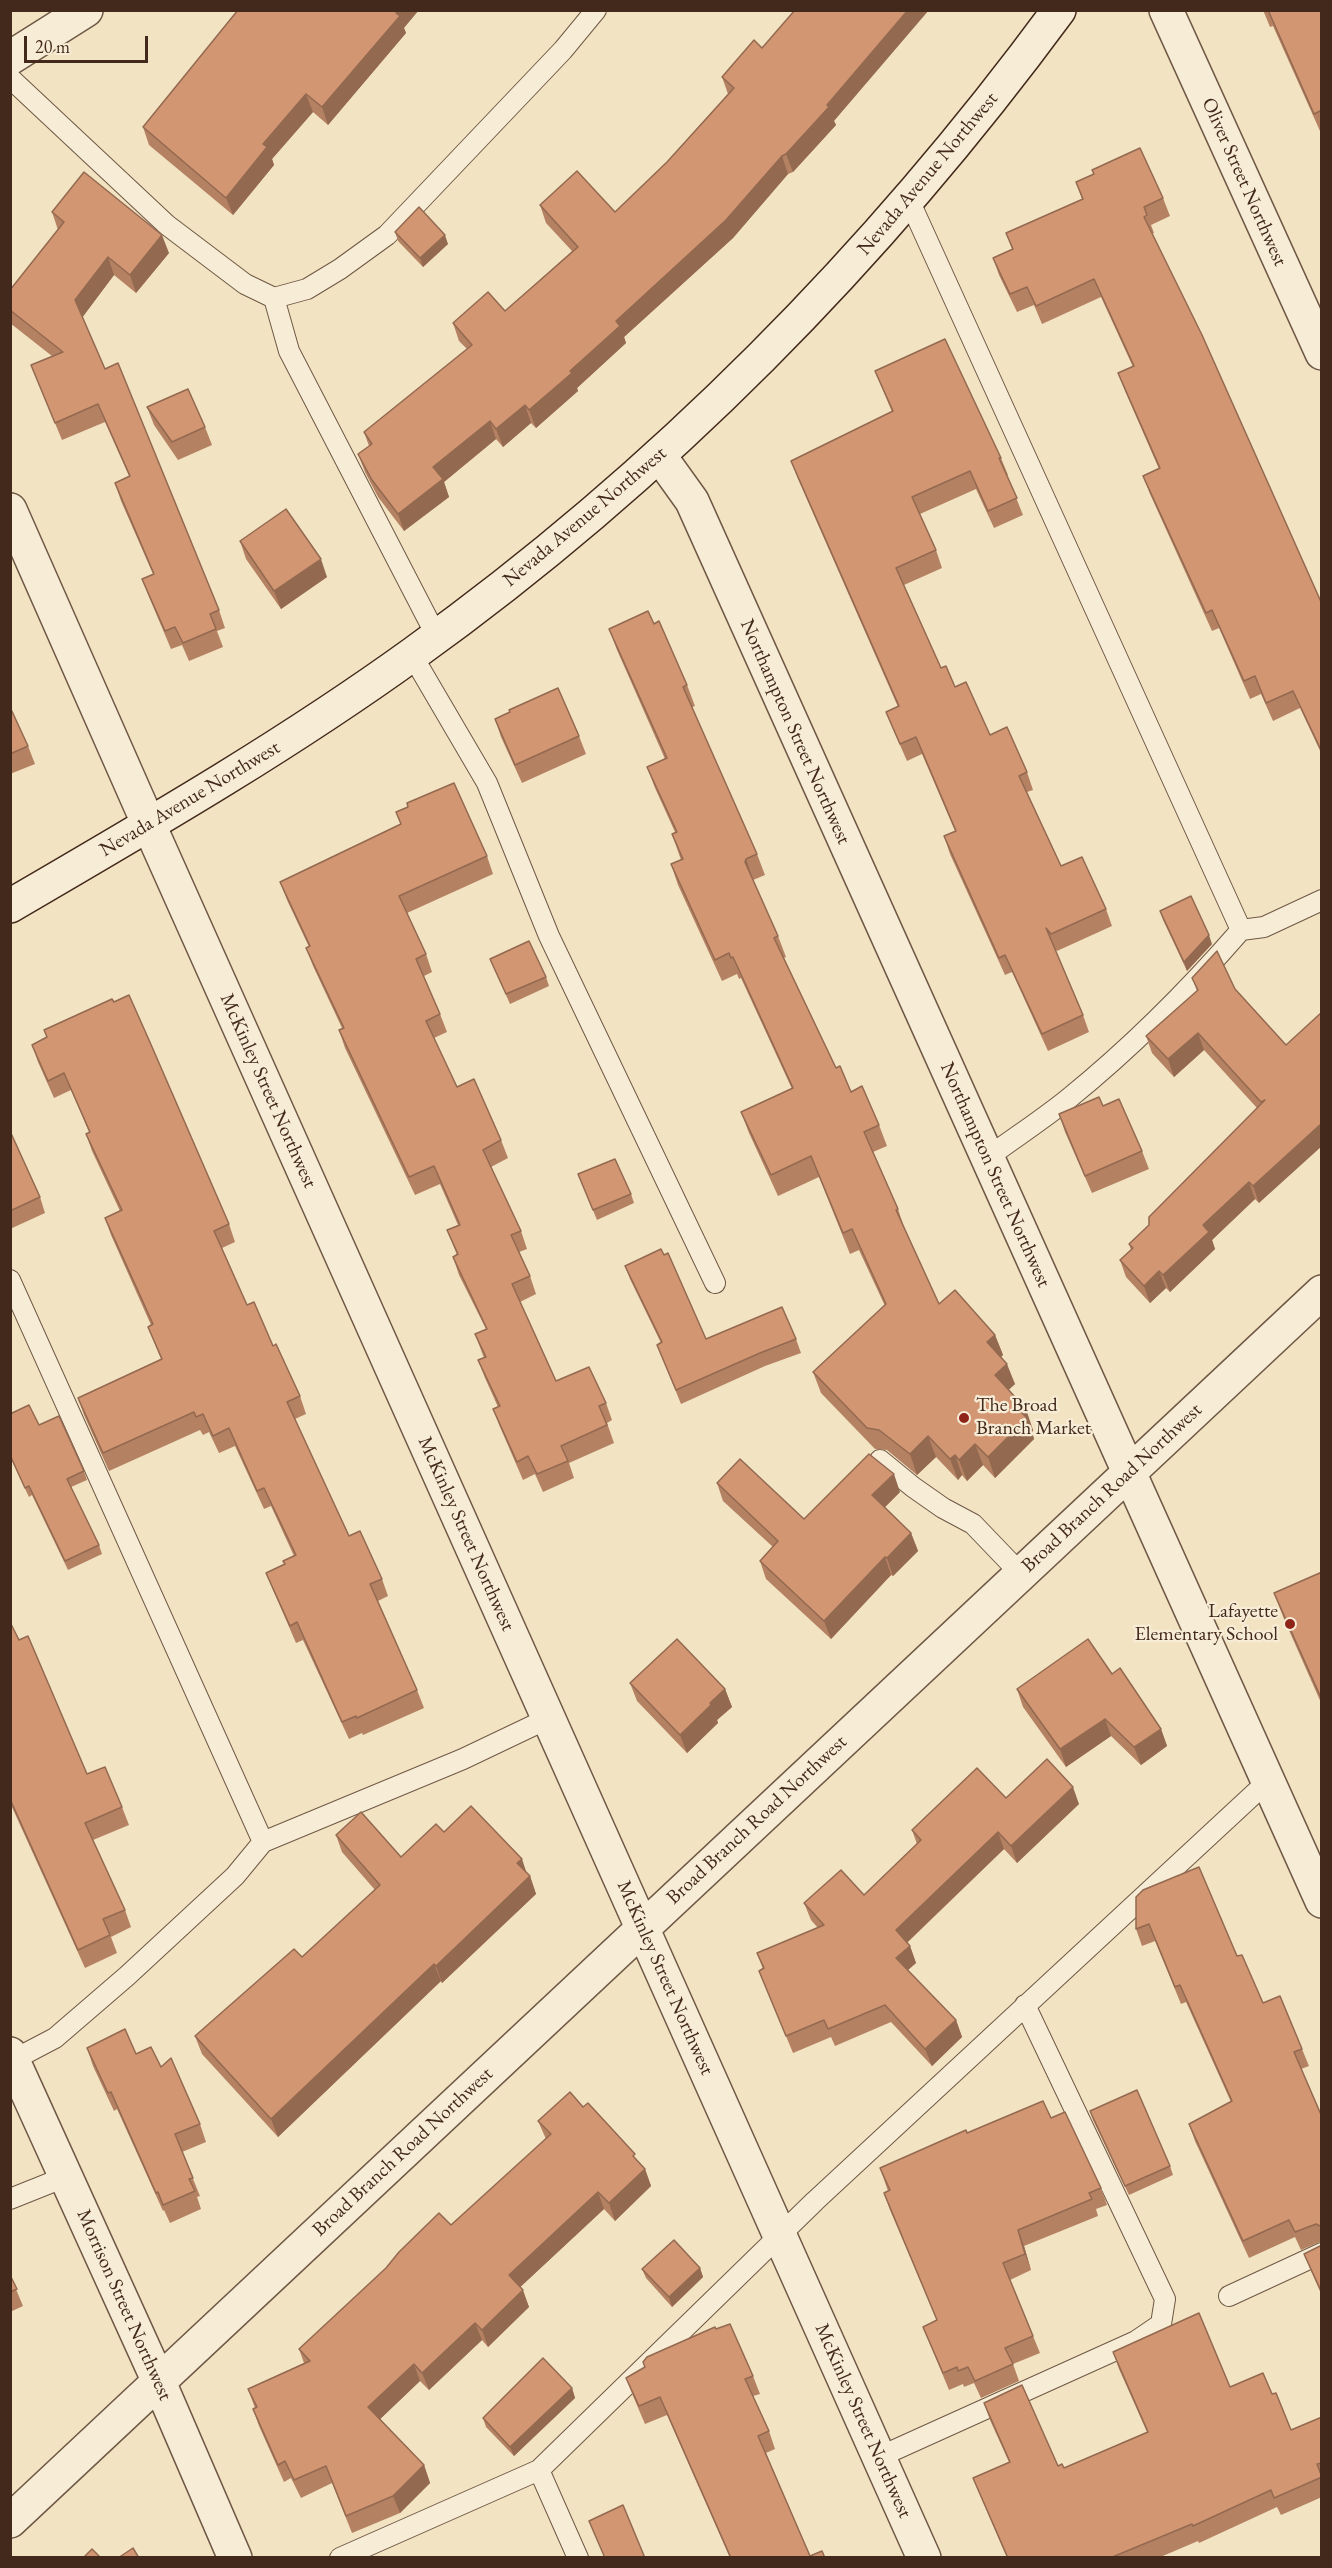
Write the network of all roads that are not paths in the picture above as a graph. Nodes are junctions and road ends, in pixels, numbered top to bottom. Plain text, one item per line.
1 (86, 10) edge
2 (596, 10) edge
3 (1059, 10) edge
4 (1166, 10) edge
5 (10, 58) edge
6 (10, 78) edge
7 (909, 200) junction
8 (274, 298) junction
9 (1322, 353) edge
10 (659, 455) junction
11 (10, 510) edge
12 (424, 646) junction
13 (149, 825) junction
14 (1322, 900) edge
15 (10, 906) edge
16 (1241, 930) junction
17 (987, 1158) junction
18 (10, 1280) edge
19 (715, 1283) dead end
20 (1322, 1292) edge
21 (880, 1460) edge
22 (1128, 1472) junction
23 (1020, 1573) junction
24 (549, 1718) junction
25 (1268, 1781) junction
26 (263, 1842) junction
27 (1322, 1901) edge
28 (642, 1927) junction
29 (1025, 2005) junction
30 (12, 2057) edge
31 (65, 2177) junction
32 (10, 2199) edge
33 (780, 2234) junction
34 (1322, 2253) edge
35 (1229, 2296) dead end
36 (159, 2382) junction
37 (879, 2457) junction
38 (539, 2470) junction
39 (10, 2521) edge
40 (235, 2558) edge
41 (340, 2558) edge
42 (578, 2558) edge
43 (924, 2558) edge

1 - 5 street
2 - 8 lane
3 - 7 street, Nevada Avenue Northwest
4 - 9 street, Oliver Street Northwest
6 - 8 lane
7 - 10 street, Nevada Avenue Northwest
7 - 16 lane
8 - 12 lane
10 - 12 street, Nevada Avenue Northwest
10 - 17 street, Northampton Street Northwest
11 - 13 street, McKinley Street Northwest
12 - 13 street, Nevada Avenue Northwest
12 - 19 lane
13 - 15 street, Nevada Avenue Northwest
13 - 24 street, McKinley Street Northwest
14 - 16 lane
16 - 17 lane
17 - 22 street, Northampton Street Northwest
18 - 26 lane
20 - 22 street, Broad Branch Road Northwest
21 - 23 lane
22 - 23 street, Broad Branch Road Northwest
22 - 25 street, Northampton Street Northwest
23 - 28 street, Broad Branch Road Northwest
24 - 26 lane
24 - 28 street, McKinley Street Northwest
25 - 27 street, Northampton Street Northwest
25 - 29 lane
26 - 30 lane
28 - 33 street, McKinley Street Northwest
28 - 36 street, Broad Branch Road Northwest
29 - 33 lane
29 - 37 lane
30 - 31 street, Morrison Street Northwest
31 - 32 lane
31 - 36 street, Morrison Street Northwest
33 - 37 street, McKinley Street Northwest
33 - 38 lane
34 - 35 lane
36 - 39 street, Broad Branch Road Northwest
36 - 40 street, Morrison Street Northwest
37 - 43 street, McKinley Street Northwest
38 - 41 lane
38 - 42 lane

